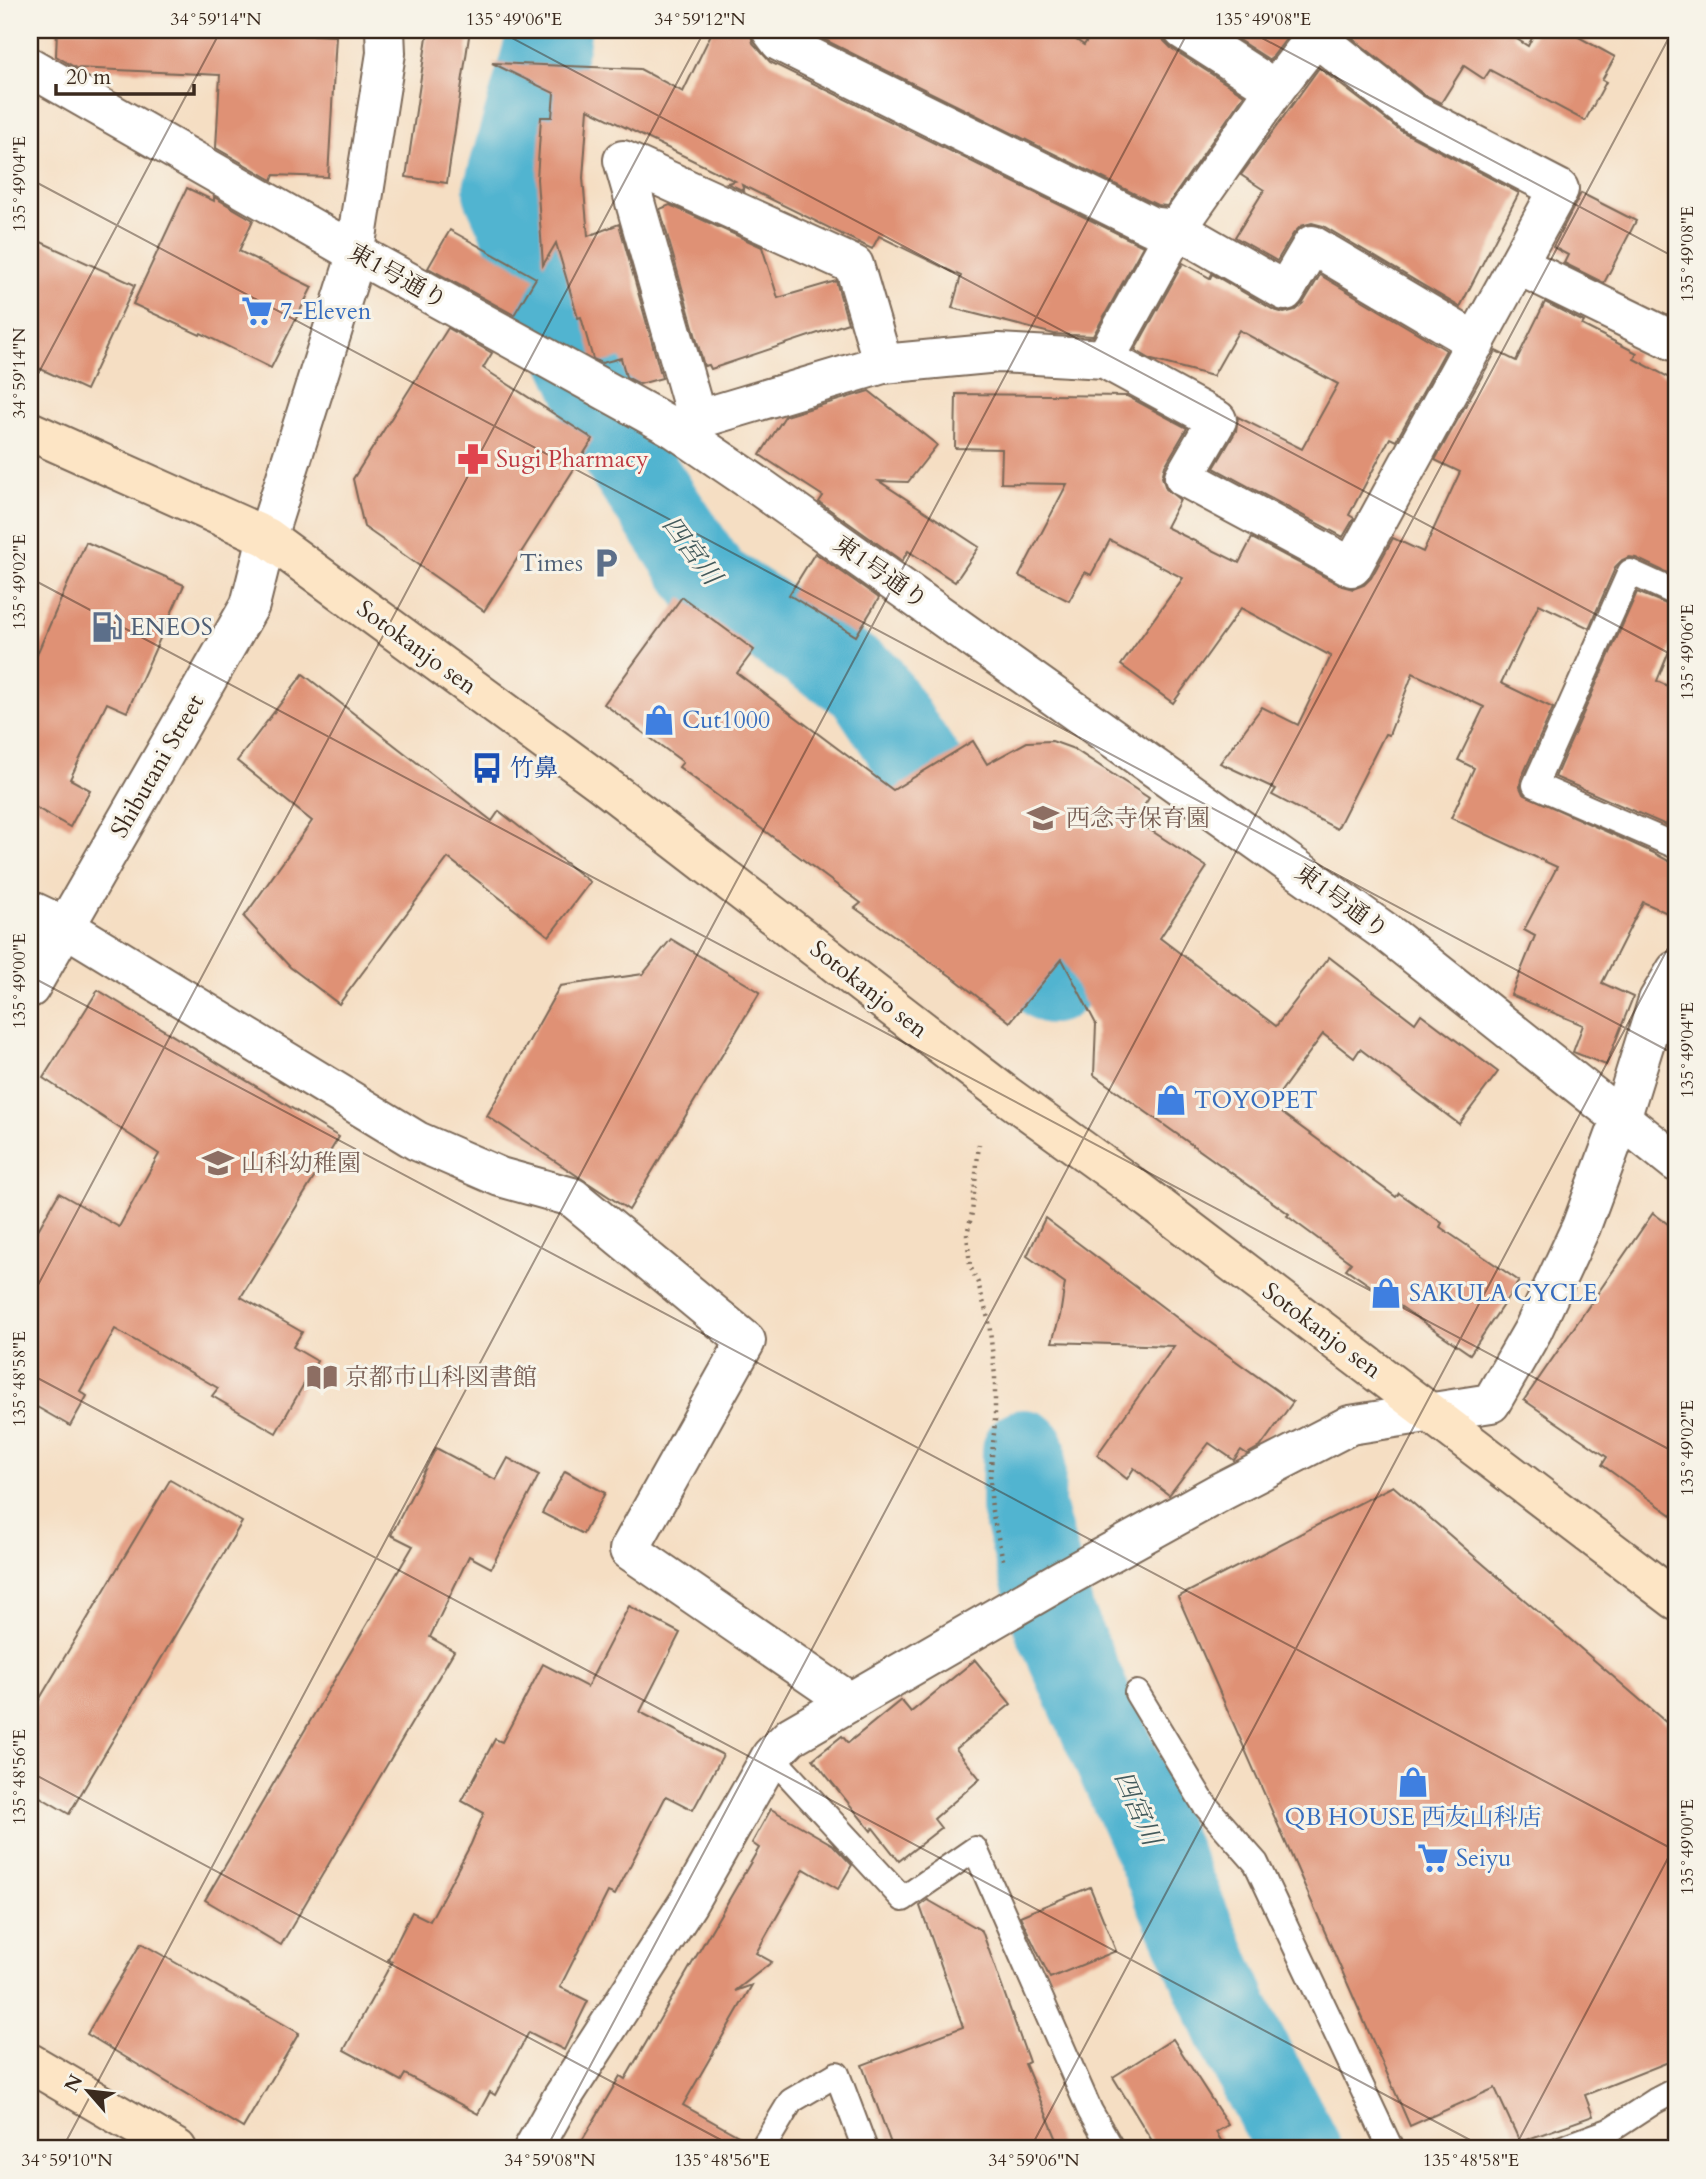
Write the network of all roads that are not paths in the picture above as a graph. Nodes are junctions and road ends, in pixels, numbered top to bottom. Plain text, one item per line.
1 (385, 30) edge
2 (771, 30) edge
3 (1183, 30) edge
4 (1318, 33) edge
5 (30, 66) edge
6 (1275, 89) junction
7 (1177, 229) junction
8 (354, 253) junction
9 (1518, 265) junction
10 (1476, 342) junction
11 (1676, 342) edge
12 (1105, 359) junction
13 (883, 363) junction
14 (684, 424) junction
15 (30, 431) edge
16 (267, 537) junction
17 (1676, 593) edge
18 (1676, 846) edge
19 (30, 910) edge
20 (64, 926) junction
21 (1676, 970) edge
22 (30, 988) edge
23 (1621, 1119) junction
24 (1676, 1162) edge
25 (1431, 1412) junction
26 (1676, 1600) edge
27 (1137, 1693) dead end
28 (850, 1702) junction
29 (771, 1756) junction
30 (30, 2063) edge
31 (1676, 2090) edge
32 (177, 2149) edge
33 (533, 2149) edge
34 (762, 2149) edge
35 (865, 2149) edge
36 (1112, 2149) edge
37 (1391, 2149) edge
38 (1560, 2149) edge

1 - 8 street, Shibutani Street
2 - 7 street
3 - 6 street
4 - 6 street
4 - 9 street
5 - 8 street, 東1号通り
6 - 7 street
7 - 10 street
7 - 12 street
8 - 14 street, 東1号通り
8 - 16 street, Shibutani Street
9 - 10 street
9 - 11 street
10 - 12 street
12 - 13 street
13 - 14 street
13 - 14 street
14 - 23 street, 東1号通り
15 - 16 street, Sotokanjo sen
16 - 20 street, Shibutani Street
16 - 25 street, Sotokanjo sen
17 - 18 lane
19 - 20 street
20 - 22 street, Shibutani Street
20 - 28 street
21 - 23 street
23 - 24 street, 東1号通り
23 - 25 street
25 - 26 street, Sotokanjo sen
25 - 28 street
27 - 37 lane
28 - 29 street
29 - 33 street
29 - 36 lane
30 - 32 street
31 - 38 lane
34 - 35 lane

